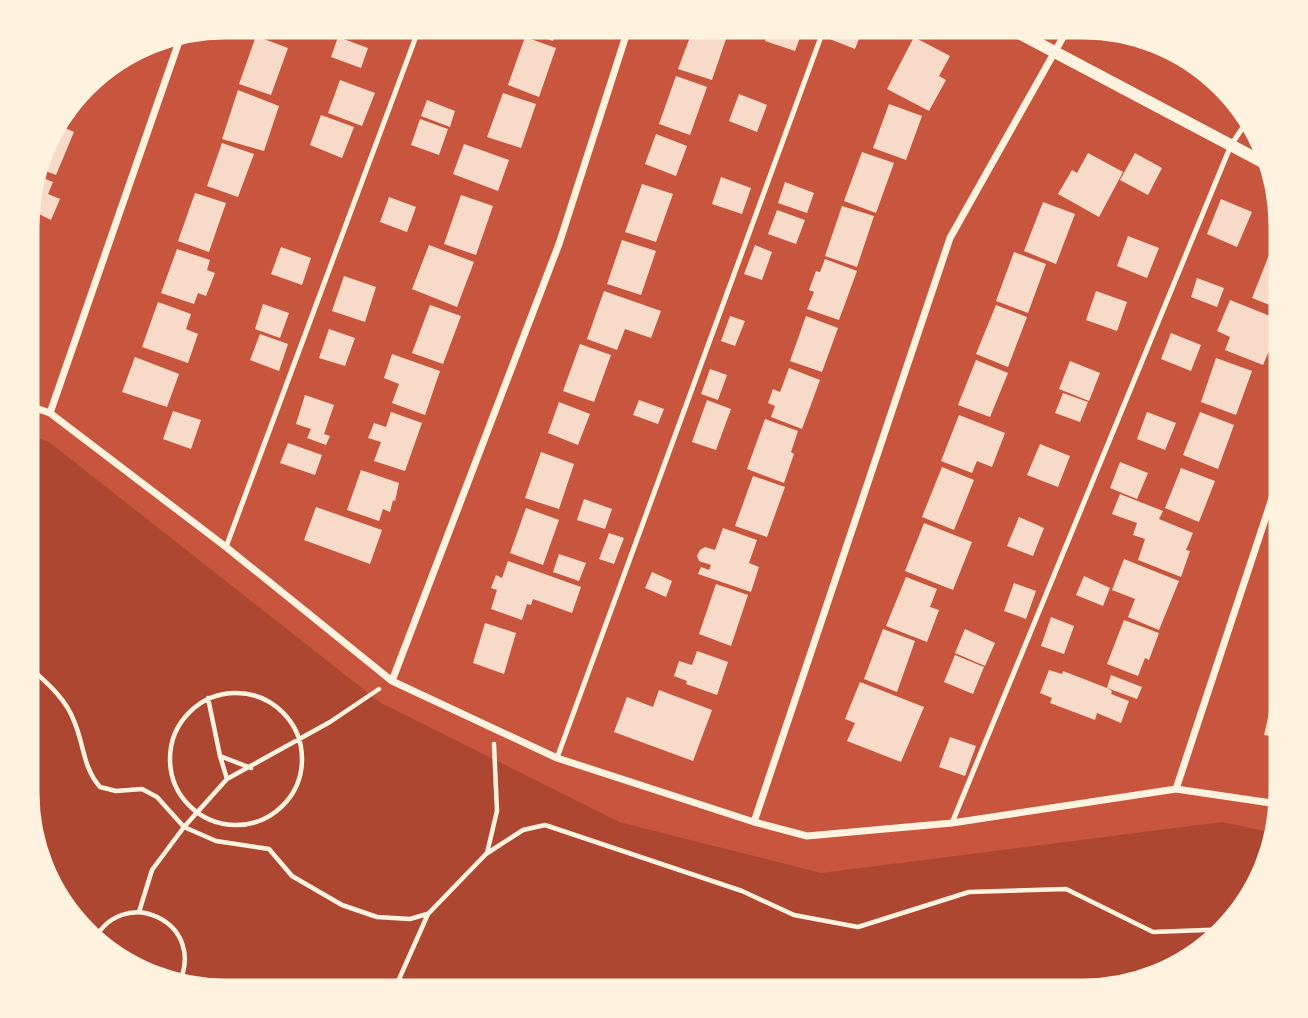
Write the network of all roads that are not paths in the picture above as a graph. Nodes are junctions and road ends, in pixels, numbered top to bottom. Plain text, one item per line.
1 (417, 35) edge
2 (626, 35) edge
3 (822, 35) edge
4 (1023, 35) edge
5 (1064, 35) edge
6 (179, 41) edge
7 (1055, 52) junction
8 (1245, 125) edge
9 (1231, 145) junction
10 (1262, 162) edge
11 (35, 408) edge
12 (50, 413) junction
13 (1273, 495) edge
14 (226, 547) junction
15 (392, 681) junction
16 (557, 758) junction
17 (1176, 789) junction
18 (1273, 803) edge
19 (754, 822) junction
20 (952, 823) junction

1 - 14 lane
2 - 15 street
3 - 16 lane
4 - 7 street
5 - 7 street
6 - 12 street
7 - 9 street
7 - 19 street
8 - 9 lane
9 - 10 street
9 - 20 lane
11 - 12 street
12 - 14 street
13 - 17 street
14 - 15 street
15 - 16 street
16 - 19 street
17 - 18 street
17 - 20 street
19 - 20 street

